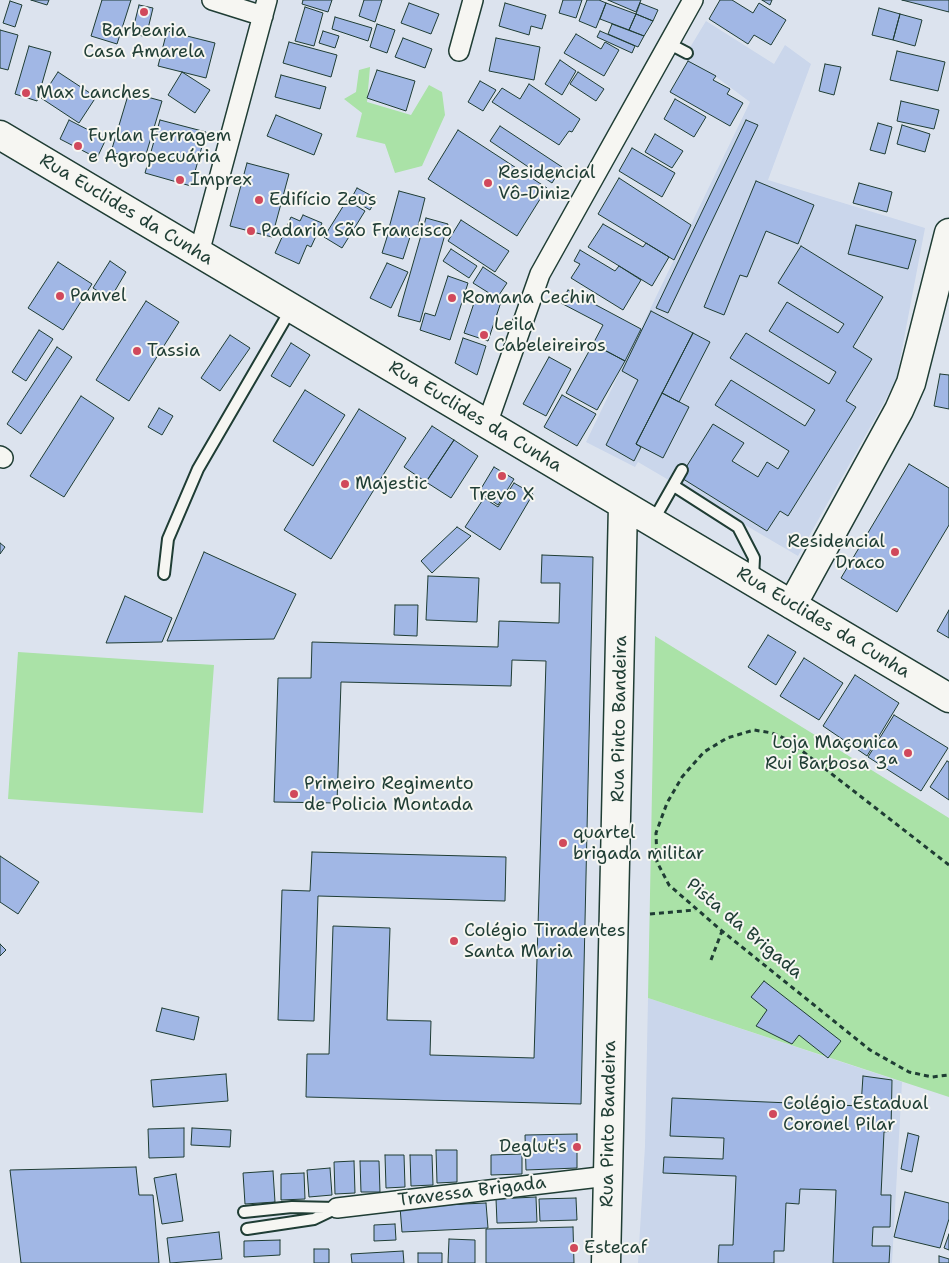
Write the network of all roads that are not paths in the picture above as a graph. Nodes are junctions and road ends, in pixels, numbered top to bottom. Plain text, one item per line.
1 (212, 0) edge
2 (473, 0) edge
3 (693, 0) edge
4 (265, 8) edge
5 (668, 43) junction
6 (459, 51) dead end
7 (687, 53) dead end
8 (0, 135) edge
9 (949, 233) edge
10 (198, 253) junction
11 (291, 308) junction
12 (488, 424) junction
13 (682, 470) dead end
14 (674, 486) junction
15 (623, 505) junction
16 (653, 522) junction
17 (164, 574) dead end
18 (753, 582) junction
19 (792, 605) junction
20 (949, 698) edge
21 (608, 1176) junction
22 (336, 1208) junction
23 (244, 1212) dead end
24 (247, 1229) dead end
25 (606, 1263) edge

1 - 4 street
2 - 6 street
3 - 5 street
4 - 10 street
5 - 7 lane
5 - 12 street
8 - 10 street, Rua Euclides da Cunha
9 - 19 street
10 - 11 street, Rua Euclides da Cunha
11 - 12 street, Rua Euclides da Cunha
11 - 17 lane
12 - 15 street, Rua Euclides da Cunha
13 - 14 lane
14 - 16 lane
14 - 18 lane
15 - 16 street, Rua Euclides da Cunha
15 - 21 street, Rua Pinto Bandeira
16 - 18 street, Rua Euclides da Cunha
18 - 19 street, Rua Euclides da Cunha
19 - 20 street, Rua Euclides da Cunha
21 - 22 street, Travessa Brigada
21 - 25 street, Rua Pinto Bandeira
22 - 23 lane
22 - 24 lane

